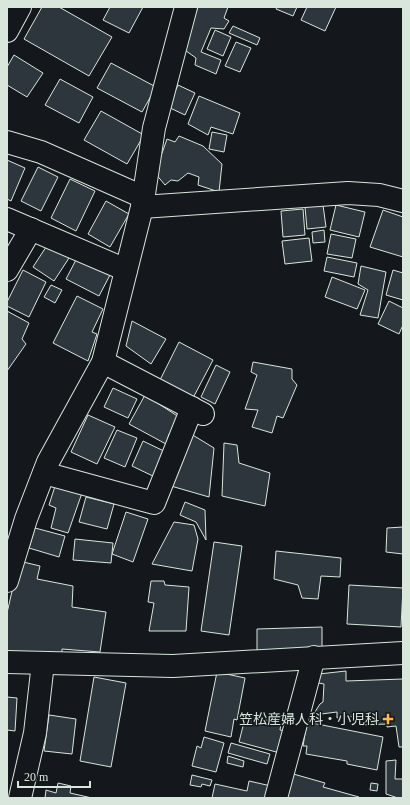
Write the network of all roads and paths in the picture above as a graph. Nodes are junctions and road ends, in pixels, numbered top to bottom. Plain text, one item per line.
1 (20, 7) edge
2 (186, 7) edge
3 (7, 31) edge
4 (7, 142) edge
5 (403, 201) edge
6 (142, 202) junction
7 (7, 219) edge
8 (31, 229) junction
9 (7, 270) edge
10 (126, 270) junction
11 (103, 362) junction
12 (44, 473) junction
13 (7, 581) edge
14 (403, 652) edge
15 (314, 657) junction
16 (7, 662) edge
17 (43, 662) junction
18 (20, 798) edge
19 (276, 798) edge

1 - 3 street
2 - 6 street
4 - 6 street
5 - 6 street
6 - 10 street
7 - 8 street
8 - 9 street
8 - 10 street
10 - 11 street
11 - 12 street
11 - 12 street
12 - 13 street
14 - 15 street
15 - 17 street
15 - 19 street
16 - 17 street
17 - 18 street

